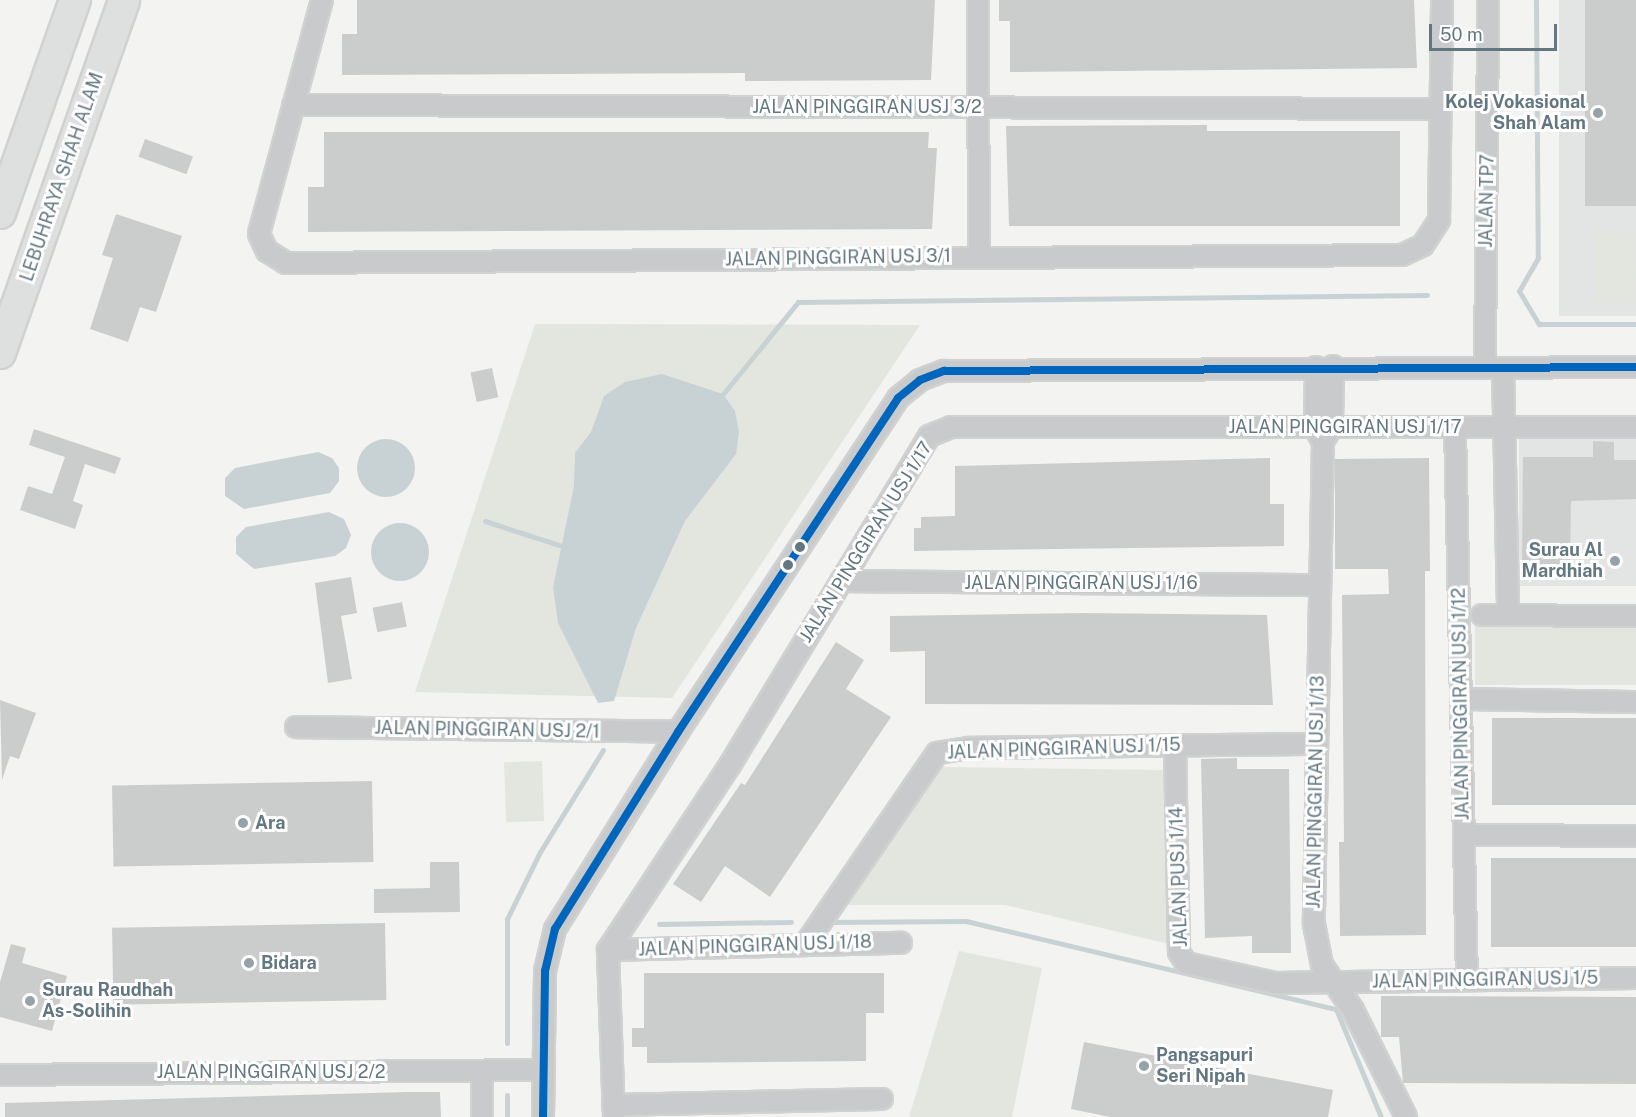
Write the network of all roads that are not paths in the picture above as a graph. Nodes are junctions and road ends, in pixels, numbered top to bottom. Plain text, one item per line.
1 (75, 0) edge
2 (124, 0) edge
3 (322, 0) edge
4 (978, 0) edge
5 (1442, 0) edge
6 (1488, 0) edge
7 (293, 105) junction
8 (978, 107) junction
9 (1440, 109) junction
10 (0, 213) edge
11 (979, 257) junction
12 (0, 353) edge
13 (1324, 366) junction
14 (1494, 367) junction
15 (1636, 367) edge
16 (1455, 427) junction
17 (1504, 427) junction
18 (1636, 427) edge
19 (1323, 433) junction
20 (841, 581) junction
21 (1320, 585) junction
22 (1482, 615) dead end
23 (1508, 615) junction
24 (1636, 616) edge
25 (1461, 699) junction
26 (1636, 702) edge
27 (296, 727) dead end
28 (678, 732) junction
29 (1317, 744) junction
30 (1175, 746) junction
31 (1465, 835) junction
32 (1636, 836) edge
33 (901, 943) dead end
34 (805, 945) junction
35 (608, 950) junction
36 (1636, 978) edge
37 (1467, 980) junction
38 (1335, 982) junction
39 (543, 1070) junction
40 (482, 1071) junction
41 (0, 1075) edge
42 (882, 1099) dead end
43 (614, 1111) edge
44 (482, 1117) edge
45 (543, 1117) edge
46 (1406, 1117) edge

1 - 10 highway
2 - 12 highway, LEBUHRAYA SHAH ALAM
3 - 7 street, JALAN PINGGIRAN USJ 3/1
4 - 8 street
5 - 9 street, JALAN PINGGIRAN USJ 3/1
6 - 14 street, JALAN TP7
7 - 8 street, JALAN PINGGIRAN USJ 3/2
7 - 11 street, JALAN PINGGIRAN USJ 3/1
8 - 9 street, JALAN PINGGIRAN USJ 3/2
8 - 11 street
9 - 11 street, JALAN PINGGIRAN USJ 3/1
13 - 14 street
13 - 19 street, JALAN PINGGIRAN USJ 1/13
13 - 28 street
14 - 15 street
14 - 17 street, JALAN TP7
16 - 17 street, JALAN PINGGIRAN USJ 1/17
16 - 19 street, JALAN PINGGIRAN USJ 1/17
16 - 25 street, JALAN PINGGIRAN USJ 1/12
17 - 18 street, JALAN PINGGIRAN USJ 1/17
17 - 23 street, JALAN TP7
19 - 20 street, JALAN PINGGIRAN USJ 1/17
19 - 21 street, JALAN PINGGIRAN USJ 1/13
20 - 21 street, JALAN PINGGIRAN USJ 1/16
20 - 35 street, JALAN PINGGIRAN USJ 1/17
21 - 29 street, JALAN PINGGIRAN USJ 1/13
22 - 23 street
23 - 24 street
25 - 26 street
25 - 31 street, JALAN PINGGIRAN USJ 1/12
27 - 28 street, JALAN PINGGIRAN USJ 2/1
28 - 39 street
29 - 30 street, JALAN PINGGIRAN USJ 1/15
29 - 38 street, JALAN PINGGIRAN USJ 1/13
30 - 34 street, JALAN PINGGIRAN USJ 1/15
30 - 38 street, JALAN PUSJ 1/14
31 - 32 street
31 - 37 street, JALAN PINGGIRAN USJ 1/12
33 - 34 street, JALAN PINGGIRAN USJ 1/18
34 - 35 street, JALAN PINGGIRAN USJ 1/18
35 - 43 street
36 - 37 street, JALAN PINGGIRAN USJ 1/5
37 - 38 street, JALAN PINGGIRAN USJ 1/5
38 - 46 street, JALAN PINGGIRAN USJ 1/13
39 - 40 street, JALAN PINGGIRAN USJ 2/2
39 - 45 street
40 - 41 street, JALAN PINGGIRAN USJ 2/2
40 - 44 street
42 - 43 street

